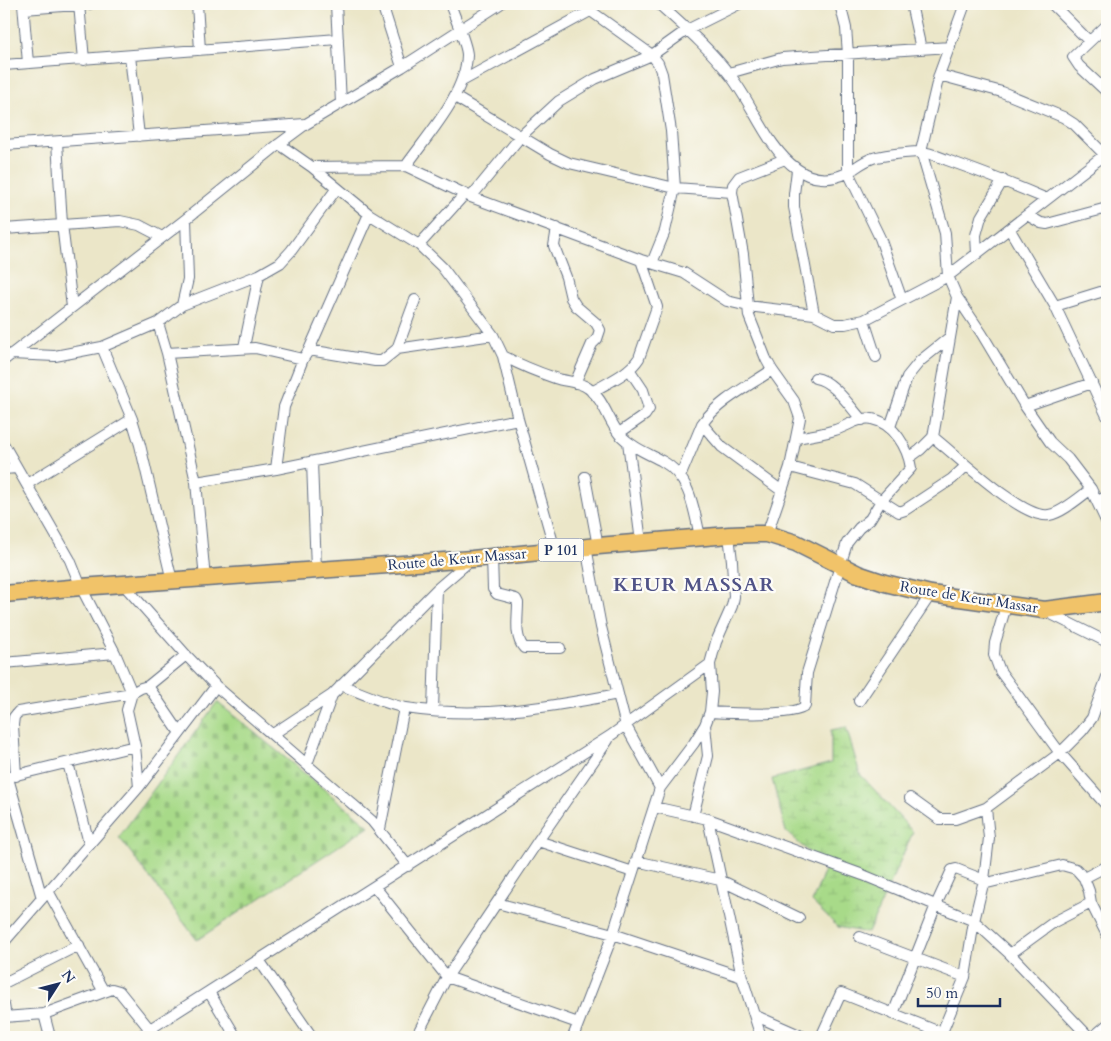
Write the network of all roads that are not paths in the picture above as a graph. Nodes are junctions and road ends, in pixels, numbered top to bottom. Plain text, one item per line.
1 (83, 4) edge
2 (197, 4) edge
3 (336, 4) edge
4 (382, 4) edge
5 (450, 4) edge
6 (500, 4) edge
7 (581, 4) edge
8 (659, 4) edge
9 (739, 4) edge
10 (840, 4) edge
11 (911, 4) edge
12 (965, 4) edge
13 (1052, 4) edge
14 (23, 6) edge
15 (590, 11) junction
16 (459, 30) junction
17 (687, 30) junction
18 (1105, 31) edge
19 (338, 39) junction
20 (1089, 41) junction
21 (950, 47) junction
22 (920, 49) junction
23 (200, 50) junction
24 (848, 54) junction
25 (652, 55) junction
26 (130, 56) junction
27 (84, 60) junction
28 (28, 63) junction
29 (4, 65) edge
30 (402, 67) junction
31 (729, 73) junction
32 (940, 75) junction
33 (462, 81) junction
34 (1107, 92) edge
35 (455, 97) junction
36 (341, 103) junction
37 (306, 124) junction
38 (139, 136) junction
39 (521, 136) junction
40 (56, 142) junction
41 (279, 144) junction
42 (4, 146) edge
43 (922, 151) junction
44 (1106, 154) edge
45 (785, 159) junction
46 (406, 166) junction
47 (312, 167) junction
48 (797, 170) junction
49 (848, 172) junction
50 (1003, 180) junction
51 (337, 188) junction
52 (675, 188) junction
53 (732, 192) junction
54 (468, 195) junction
55 (1047, 199) junction
56 (1105, 211) edge
57 (369, 214) junction
58 (1027, 215) junction
59 (186, 218) junction
60 (62, 224) junction
61 (557, 228) junction
62 (4, 229) edge
63 (1010, 230) junction
64 (162, 237) junction
65 (419, 245) junction
66 (977, 254) junction
67 (641, 260) junction
68 (652, 263) junction
69 (259, 275) junction
70 (948, 276) junction
71 (1107, 290) edge
72 (957, 297) junction
73 (415, 300) dead end
74 (902, 300) junction
75 (182, 305) junction
76 (748, 306) junction
77 (1055, 306) junction
78 (72, 307) junction
79 (814, 314) junction
80 (864, 320) junction
81 (158, 323) junction
82 (493, 335) junction
83 (950, 336) junction
84 (102, 347) junction
85 (244, 347) junction
86 (398, 349) junction
87 (310, 350) junction
88 (167, 353) junction
89 (503, 356) junction
90 (7, 357) edge
91 (876, 357) dead end
92 (303, 359) junction
93 (630, 369) junction
94 (772, 370) junction
95 (815, 378) dead end
96 (575, 383) junction
97 (1092, 383) junction
98 (592, 392) junction
99 (1104, 399) edge
100 (1025, 406) junction
101 (1107, 416) edge
102 (132, 419) junction
103 (518, 419) junction
104 (862, 420) junction
105 (702, 424) junction
106 (890, 427) junction
107 (618, 433) junction
108 (933, 437) junction
109 (796, 438) junction
110 (628, 442) junction
111 (4, 446) edge
112 (909, 458) junction
113 (312, 462) junction
114 (966, 466) junction
115 (790, 467) junction
116 (17, 468) junction
117 (4, 469) edge
118 (276, 469) junction
119 (585, 477) dead end
120 (680, 477) junction
121 (196, 482) junction
122 (27, 484) junction
123 (1091, 489) junction
124 (782, 492) junction
125 (1103, 499) edge
126 (881, 501) junction
127 (1107, 523) edge
128 (767, 534) junction
129 (729, 535) junction
130 (700, 537) junction
131 (641, 542) junction
132 (592, 546) junction
133 (555, 550) junction
134 (492, 557) junction
135 (472, 559) junction
136 (839, 565) junction
137 (316, 569) junction
138 (205, 579) junction
139 (172, 581) junction
140 (123, 584) junction
141 (81, 587) junction
142 (437, 589) junction
143 (4, 594) edge
144 (931, 594) junction
145 (1107, 602) edge
146 (1006, 606) junction
147 (1044, 610) junction
148 (1107, 642) edge
149 (560, 648) dead end
150 (115, 653) junction
151 (186, 655) junction
152 (4, 664) edge
153 (710, 664) junction
154 (1107, 677) edge
155 (341, 685) junction
156 (148, 686) junction
157 (216, 686) junction
158 (132, 693) junction
159 (618, 694) junction
160 (332, 695) junction
161 (859, 701) dead end
162 (404, 708) junction
163 (433, 710) junction
164 (710, 712) junction
165 (705, 725) junction
166 (626, 726) junction
167 (180, 733) junction
168 (272, 734) junction
169 (610, 736) junction
170 (135, 746) junction
171 (1060, 753) junction
172 (68, 763) junction
173 (306, 764) junction
174 (9, 777) edge
175 (139, 787) junction
176 (660, 788) junction
177 (910, 798) dead end
178 (1107, 806) edge
179 (654, 807) junction
180 (986, 808) junction
181 (693, 816) junction
182 (708, 819) junction
183 (380, 829) junction
184 (538, 841) junction
185 (89, 843) junction
186 (408, 866) junction
187 (635, 866) junction
188 (1107, 866) edge
189 (1084, 878) junction
190 (720, 880) junction
191 (984, 882) junction
192 (375, 887) junction
193 (45, 894) junction
194 (497, 903) junction
195 (1091, 903) junction
196 (936, 905) junction
197 (800, 918) dead end
198 (974, 921) junction
199 (613, 934) junction
200 (1107, 935) edge
201 (860, 937) dead end
202 (4, 939) edge
203 (78, 945) junction
204 (1010, 954) junction
205 (915, 958) junction
206 (259, 960) junction
207 (742, 976) junction
208 (447, 977) junction
209 (965, 977) junction
210 (4, 982) edge
211 (104, 992) junction
212 (209, 992) junction
213 (4, 1005) edge
214 (44, 1014) junction
215 (893, 1014) junction
216 (754, 1016) junction
217 (5, 1017) edge
218 (578, 1023) junction
219 (1107, 1025) edge
220 (153, 1033) edge
221 (941, 1036) edge
222 (50, 1037) edge
223 (140, 1037) edge
224 (236, 1037) edge
225 (312, 1037) edge
226 (416, 1037) edge
227 (573, 1037) edge
228 (761, 1037) edge
229 (804, 1037) edge
230 (821, 1037) edge
231 (1089, 1037) edge
232 (1093, 1037) edge

1 - 14 street
1 - 27 street
2 - 23 street
3 - 19 street
4 - 30 street
5 - 16 street
6 - 16 street
7 - 15 street
8 - 17 street
9 - 17 street
10 - 24 street
11 - 22 street
12 - 21 street
13 - 20 street
14 - 28 street
15 - 25 street
15 - 33 street
16 - 30 street
16 - 33 street
17 - 25 street
17 - 31 street
18 - 20 street
19 - 23 street
19 - 36 street
20 - 34 street
21 - 22 street
21 - 32 street
22 - 24 street
23 - 26 street
24 - 31 street
24 - 49 street
25 - 39 street
25 - 52 street
26 - 27 street
26 - 38 street
27 - 28 street
28 - 29 street
30 - 36 street
31 - 45 street
32 - 43 street
32 - 44 street
33 - 35 street
35 - 39 street
35 - 46 street
36 - 37 street
37 - 38 street
37 - 41 street
38 - 40 street
39 - 52 street
39 - 54 street
40 - 42 street
40 - 60 street
41 - 47 street
41 - 59 street
43 - 49 street
43 - 50 street
43 - 70 street
44 - 55 street
45 - 48 street
45 - 53 street
46 - 47 street
46 - 54 street
47 - 51 street
48 - 49 street
48 - 79 street
49 - 74 street
50 - 55 street
50 - 66 street
51 - 57 street
51 - 69 street
52 - 53 street
52 - 68 street
53 - 76 street
54 - 61 street
54 - 65 street
55 - 58 street
56 - 58 street
57 - 65 street
57 - 87 street
58 - 63 street
59 - 64 street
59 - 75 street
60 - 62 street
60 - 64 street
60 - 78 street
61 - 67 street
61 - 96 street
63 - 66 street
63 - 77 street
64 - 78 street
65 - 82 street
66 - 70 street
67 - 68 street
67 - 93 street
68 - 76 street
69 - 75 street
69 - 85 street
70 - 72 street
70 - 74 street
71 - 77 street
72 - 83 street
72 - 100 street
73 - 86 street
74 - 80 street
75 - 81 street
76 - 79 street
76 - 94 street
77 - 97 street
78 - 90 street
79 - 80 street
80 - 91 street
81 - 84 street
81 - 88 street
82 - 86 street
82 - 89 street
83 - 106 street
83 - 108 street
84 - 90 street
84 - 102 street
85 - 88 street
85 - 92 street
86 - 87 street
87 - 92 street
88 - 121 street
89 - 96 street
89 - 103 street
92 - 118 street
93 - 98 street
93 - 107 street
94 - 105 street
94 - 109 street
95 - 104 street
96 - 98 street
97 - 99 street
97 - 100 street
98 - 107 street
99 - 101 street
100 - 123 street
102 - 122 street
102 - 139 street
103 - 113 street
103 - 133 street
104 - 106 street
104 - 109 street
105 - 120 street
105 - 124 street
106 - 112 street
107 - 110 street
108 - 112 street
108 - 114 street
109 - 115 street
110 - 120 street
110 - 131 street
111 - 116 street
112 - 126 street
113 - 118 street
113 - 137 street
114 - 123 street
114 - 126 street
115 - 124 street
115 - 126 street
116 - 117 street
116 - 122 street
118 - 121 street
119 - 132 street
120 - 130 street
121 - 138 street
122 - 141 street
123 - 125 street
124 - 128 street
125 - 127 street
126 - 136 street
128 - 129 main road, Route de Keur Massar / P 101
128 - 136 main road, Route de Keur Massar / P 101
129 - 130 main road, Route de Keur Massar / P 101
129 - 153 street
130 - 131 main road, Route de Keur Massar / P 101
131 - 132 main road, Route de Keur Massar / P 101
132 - 133 main road, Route de Keur Massar / P 101
132 - 159 street
133 - 134 main road, Route de Keur Massar / P 101
134 - 135 main road, Route de Keur Massar / P 101
134 - 149 street
135 - 137 main road, Route de Keur Massar / P 101
135 - 142 street
136 - 144 main road, Route de Keur Massar / P 101
136 - 164 street
137 - 138 main road, Route de Keur Massar / P 101
138 - 139 main road, Route de Keur Massar / P 101
139 - 140 main road, Route de Keur Massar / P 101
140 - 141 main road, Route de Keur Massar / P 101
140 - 151 street
141 - 143 main road, Route de Keur Massar / P 101
141 - 150 street
142 - 155 street
142 - 163 street
144 - 146 main road, Route de Keur Massar / P 101
144 - 161 street
145 - 147 main road, Route de Keur Massar / P 101
146 - 147 main road, Route de Keur Massar / P 101
146 - 171 street
147 - 148 street
150 - 152 street
150 - 158 street
151 - 156 street
151 - 157 street
153 - 164 street
153 - 166 street
154 - 171 street
155 - 160 street
155 - 162 street
156 - 158 street
156 - 167 street
157 - 167 street
157 - 168 street
158 - 170 street
158 - 174 street
159 - 163 street
159 - 166 street
160 - 168 street
160 - 173 street
162 - 163 street
162 - 183 street
164 - 165 street
165 - 176 street
165 - 181 street
166 - 169 street
166 - 176 street
167 - 175 street
168 - 173 street
169 - 184 street
169 - 186 street
170 - 172 street
170 - 175 street
171 - 178 street
171 - 180 street
172 - 174 street
172 - 185 street
173 - 183 street
174 - 193 street
175 - 185 street
176 - 179 street
177 - 180 street
179 - 181 street
179 - 187 street
180 - 191 street
181 - 182 street
182 - 190 street
182 - 196 street
183 - 186 street
184 - 187 street
184 - 194 street
185 - 193 street
186 - 192 street
187 - 190 street
187 - 199 street
188 - 189 street
189 - 191 street
189 - 195 street
190 - 197 street
190 - 207 street
191 - 196 street
191 - 198 street
192 - 206 street
192 - 208 street
193 - 202 street
193 - 203 street
194 - 199 street
194 - 208 street
195 - 200 street
195 - 204 street
196 - 198 street
196 - 205 street
198 - 204 street
198 - 209 street
199 - 207 street
199 - 218 street
201 - 205 street
203 - 210 street
203 - 211 street
204 - 231 street
205 - 209 street
205 - 215 street
206 - 212 street
206 - 225 street
207 - 216 street
208 - 218 street
208 - 226 street
209 - 221 street
211 - 214 street
211 - 220 street
212 - 220 street
212 - 224 street
213 - 217 street
214 - 217 street
214 - 222 street
215 - 221 street
215 - 230 street
216 - 228 street
216 - 229 street
218 - 227 street
219 - 232 street
220 - 223 street

